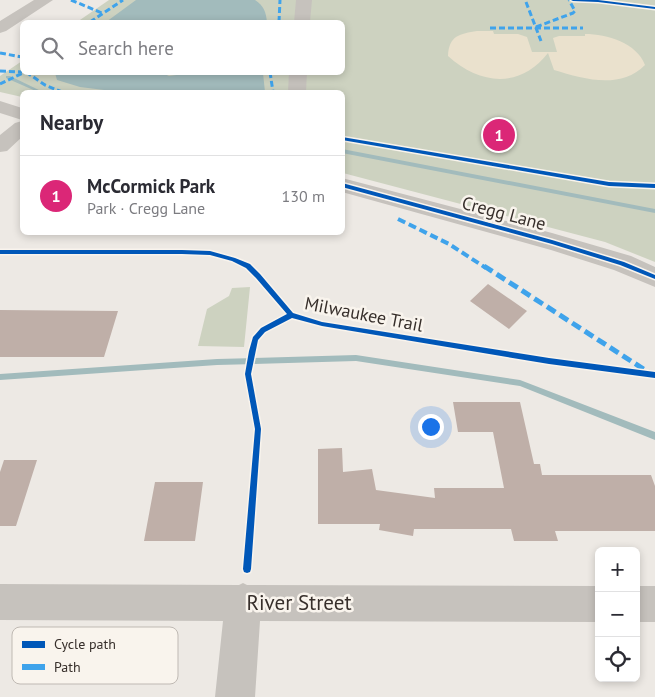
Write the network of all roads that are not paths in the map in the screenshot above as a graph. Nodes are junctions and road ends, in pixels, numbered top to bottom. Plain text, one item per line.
1 (45, 0) edge
2 (304, 0) edge
3 (302, 20) edge
4 (0, 28) edge
5 (298, 75) edge
6 (297, 90) edge
7 (0, 107) edge
8 (20, 113) edge
9 (20, 129) edge
10 (0, 146) edge
11 (345, 186) edge
12 (655, 277) edge
13 (0, 602) edge
14 (243, 602) junction
15 (595, 604) edge
16 (640, 604) edge
17 (655, 604) edge
18 (235, 697) edge

1 - 4 street
2 - 3 street
5 - 6 street
7 - 8 street
9 - 10 street
11 - 12 street, Cregg Lane
13 - 14 street, River Street
14 - 15 street, River Street
14 - 18 street
16 - 17 street

